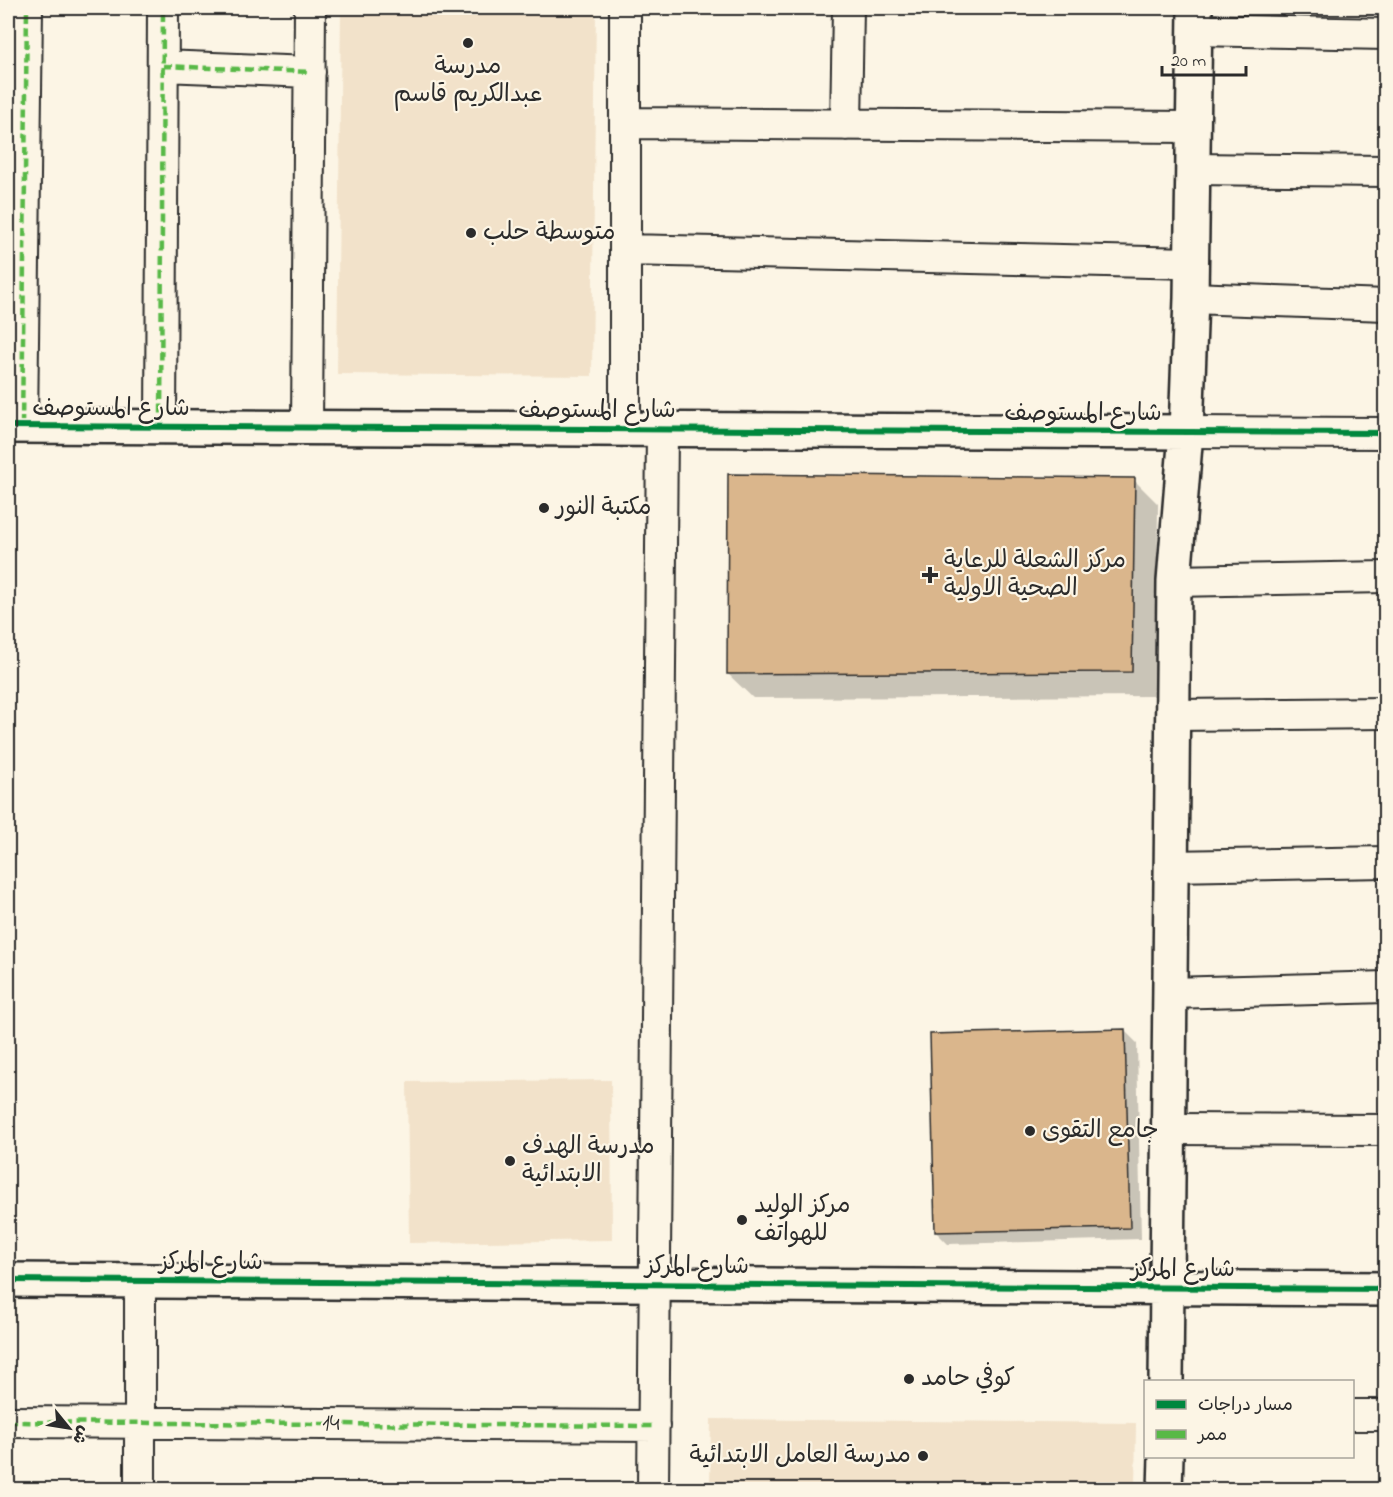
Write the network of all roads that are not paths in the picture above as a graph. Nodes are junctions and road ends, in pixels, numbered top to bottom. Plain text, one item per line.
1 (27, 8) edge
2 (163, 8) edge
3 (310, 8) edge
4 (625, 8) edge
5 (848, 8) edge
6 (1195, 19) edge
7 (1386, 34) edge
8 (163, 66) junction
9 (310, 72) junction
10 (626, 123) junction
11 (846, 124) junction
12 (1193, 127) junction
13 (1193, 168) junction
14 (1386, 171) edge
15 (626, 250) junction
16 (1192, 263) junction
17 (1191, 298) junction
18 (1386, 305) edge
19 (15, 426) edge
20 (161, 427) junction
21 (307, 428) junction
22 (625, 429) junction
23 (662, 430) junction
24 (1186, 432) junction
25 (1386, 433) edge
26 (1386, 577) edge
27 (1174, 580) junction
28 (1386, 713) edge
29 (1173, 715) junction
30 (1386, 862) edge
31 (1171, 866) junction
32 (1386, 987) edge
33 (1170, 993) junction
34 (1169, 1129) junction
35 (1386, 1130) edge
36 (8, 1280) edge
37 (140, 1281) junction
38 (655, 1284) junction
39 (1167, 1288) junction
40 (1386, 1289) edge
41 (1166, 1380) edge
42 (1354, 1415) edge
43 (1386, 1415) edge
44 (8, 1422) edge
45 (140, 1423) junction
46 (654, 1426) junction
47 (1166, 1458) edge
48 (140, 1490) edge
49 (653, 1490) edge
50 (1165, 1490) edge

1 - 19 street
2 - 8 street
3 - 9 street
4 - 10 street
5 - 11 street
6 - 7 street
6 - 12 street
8 - 9 street
8 - 20 street
9 - 21 street
10 - 11 street
10 - 15 street
11 - 12 street
12 - 13 street
13 - 14 street
13 - 16 street
15 - 16 street
15 - 22 street
16 - 17 street
17 - 18 street
17 - 24 street
19 - 20 street, شارع المستوصف
20 - 21 street, شارع المستوصف
21 - 22 street, شارع المستوصف
22 - 23 street, شارع المستوصف
23 - 24 street, شارع المستوصف
23 - 38 street
24 - 25 street
24 - 27 street
26 - 27 street
27 - 29 street
28 - 29 street
29 - 31 street
30 - 31 street
31 - 33 street
32 - 33 street
33 - 34 street
34 - 35 street
34 - 39 street
36 - 37 street, شارع المركز
37 - 38 street, شارع المركز
37 - 45 street
38 - 39 street, شارع المركز
38 - 46 street
39 - 40 street, شارع المركز
39 - 41 street
42 - 43 street
44 - 45 street, 14
45 - 46 street, 14
45 - 48 street
46 - 49 street
47 - 50 street

